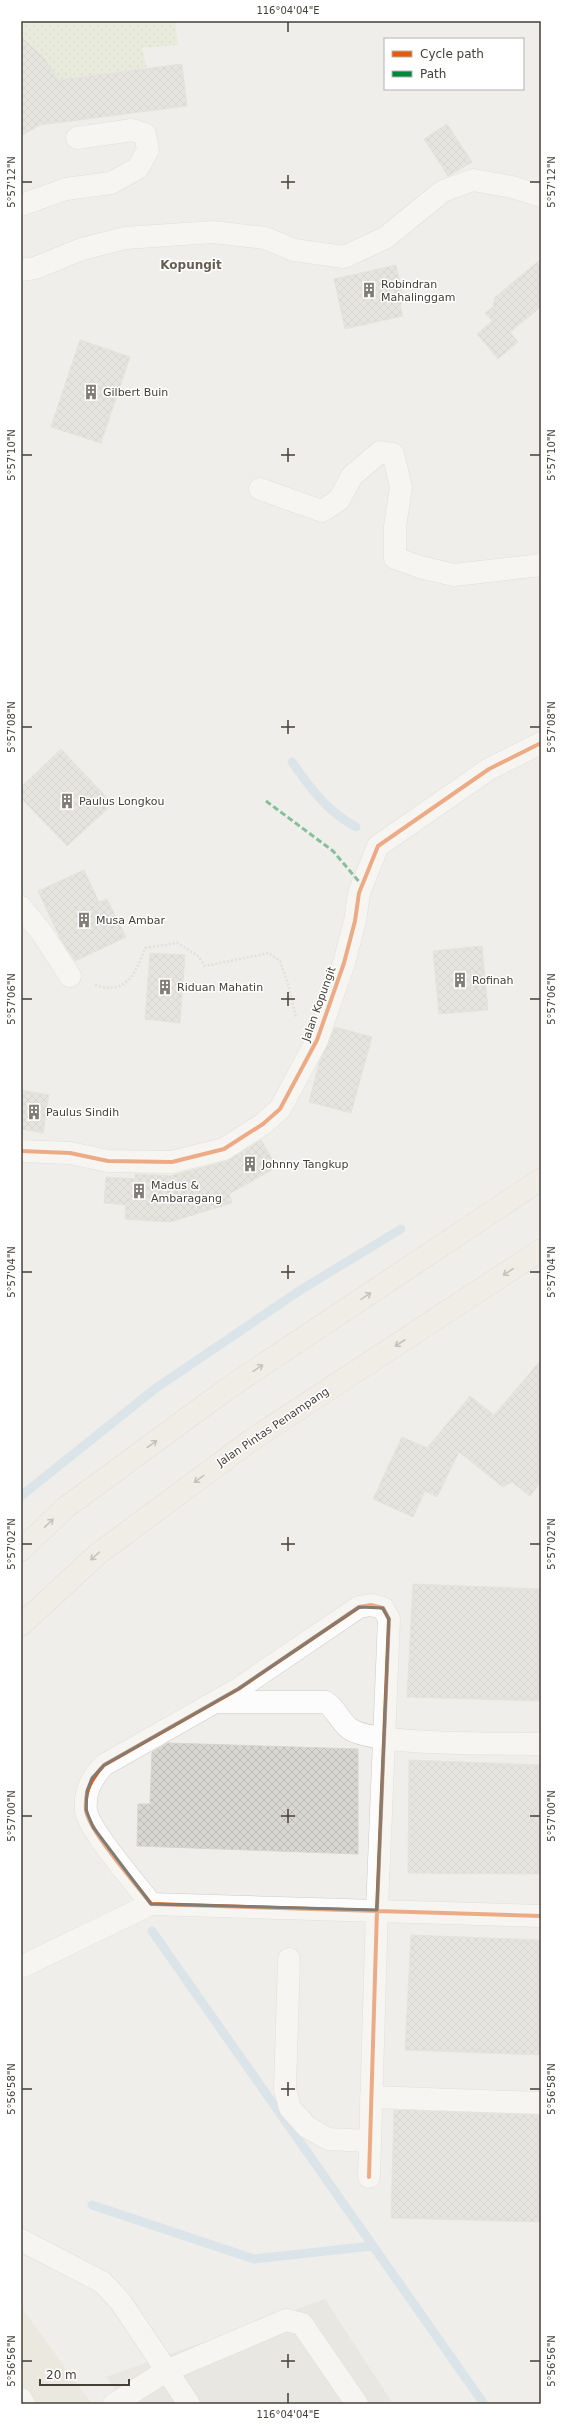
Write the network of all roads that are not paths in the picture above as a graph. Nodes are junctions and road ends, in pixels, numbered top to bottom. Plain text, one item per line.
1 (76, 138) dead end
2 (541, 196) edge
3 (21, 205) edge
4 (21, 270) edge
5 (260, 490) dead end
6 (541, 565) edge
7 (541, 743) edge
8 (21, 907) edge
9 (70, 976) road end
10 (21, 1151) edge
11 (541, 1179) edge
12 (541, 1250) edge
13 (21, 1550) edge
14 (21, 1625) edge
15 (216, 1702) junction
16 (384, 1739) junction
17 (541, 1744) edge
18 (151, 1904) junction
19 (377, 1910) junction
20 (541, 1916) edge
21 (289, 1959) dead end
22 (21, 1967) edge
23 (371, 2097) junction
24 (541, 2103) edge
25 (369, 2141) junction
26 (369, 2177) dead end
27 (21, 2240) edge
28 (166, 2371) junction
29 (21, 2399) edge
30 (24, 2404) edge
31 (114, 2404) edge
32 (189, 2404) edge
33 (357, 2404) edge

1 - 3 street
2 - 4 street
5 - 6 street
7 - 10 street, Jalan Kopungit
8 - 9 street
13 -> 11 main road
12 -> 14 main road, Jalan Pintas Penampang
15 - 16 street
15 - 16 street
15 - 18 street
16 - 17 street
16 - 19 street
18 - 19 street
18 - 22 street
19 - 20 street
19 - 23 street
21 - 25 street
23 - 24 street
23 - 25 street
25 - 26 street
27 - 28 street
28 - 31 street
28 - 32 street
28 - 33 street
29 - 30 street

